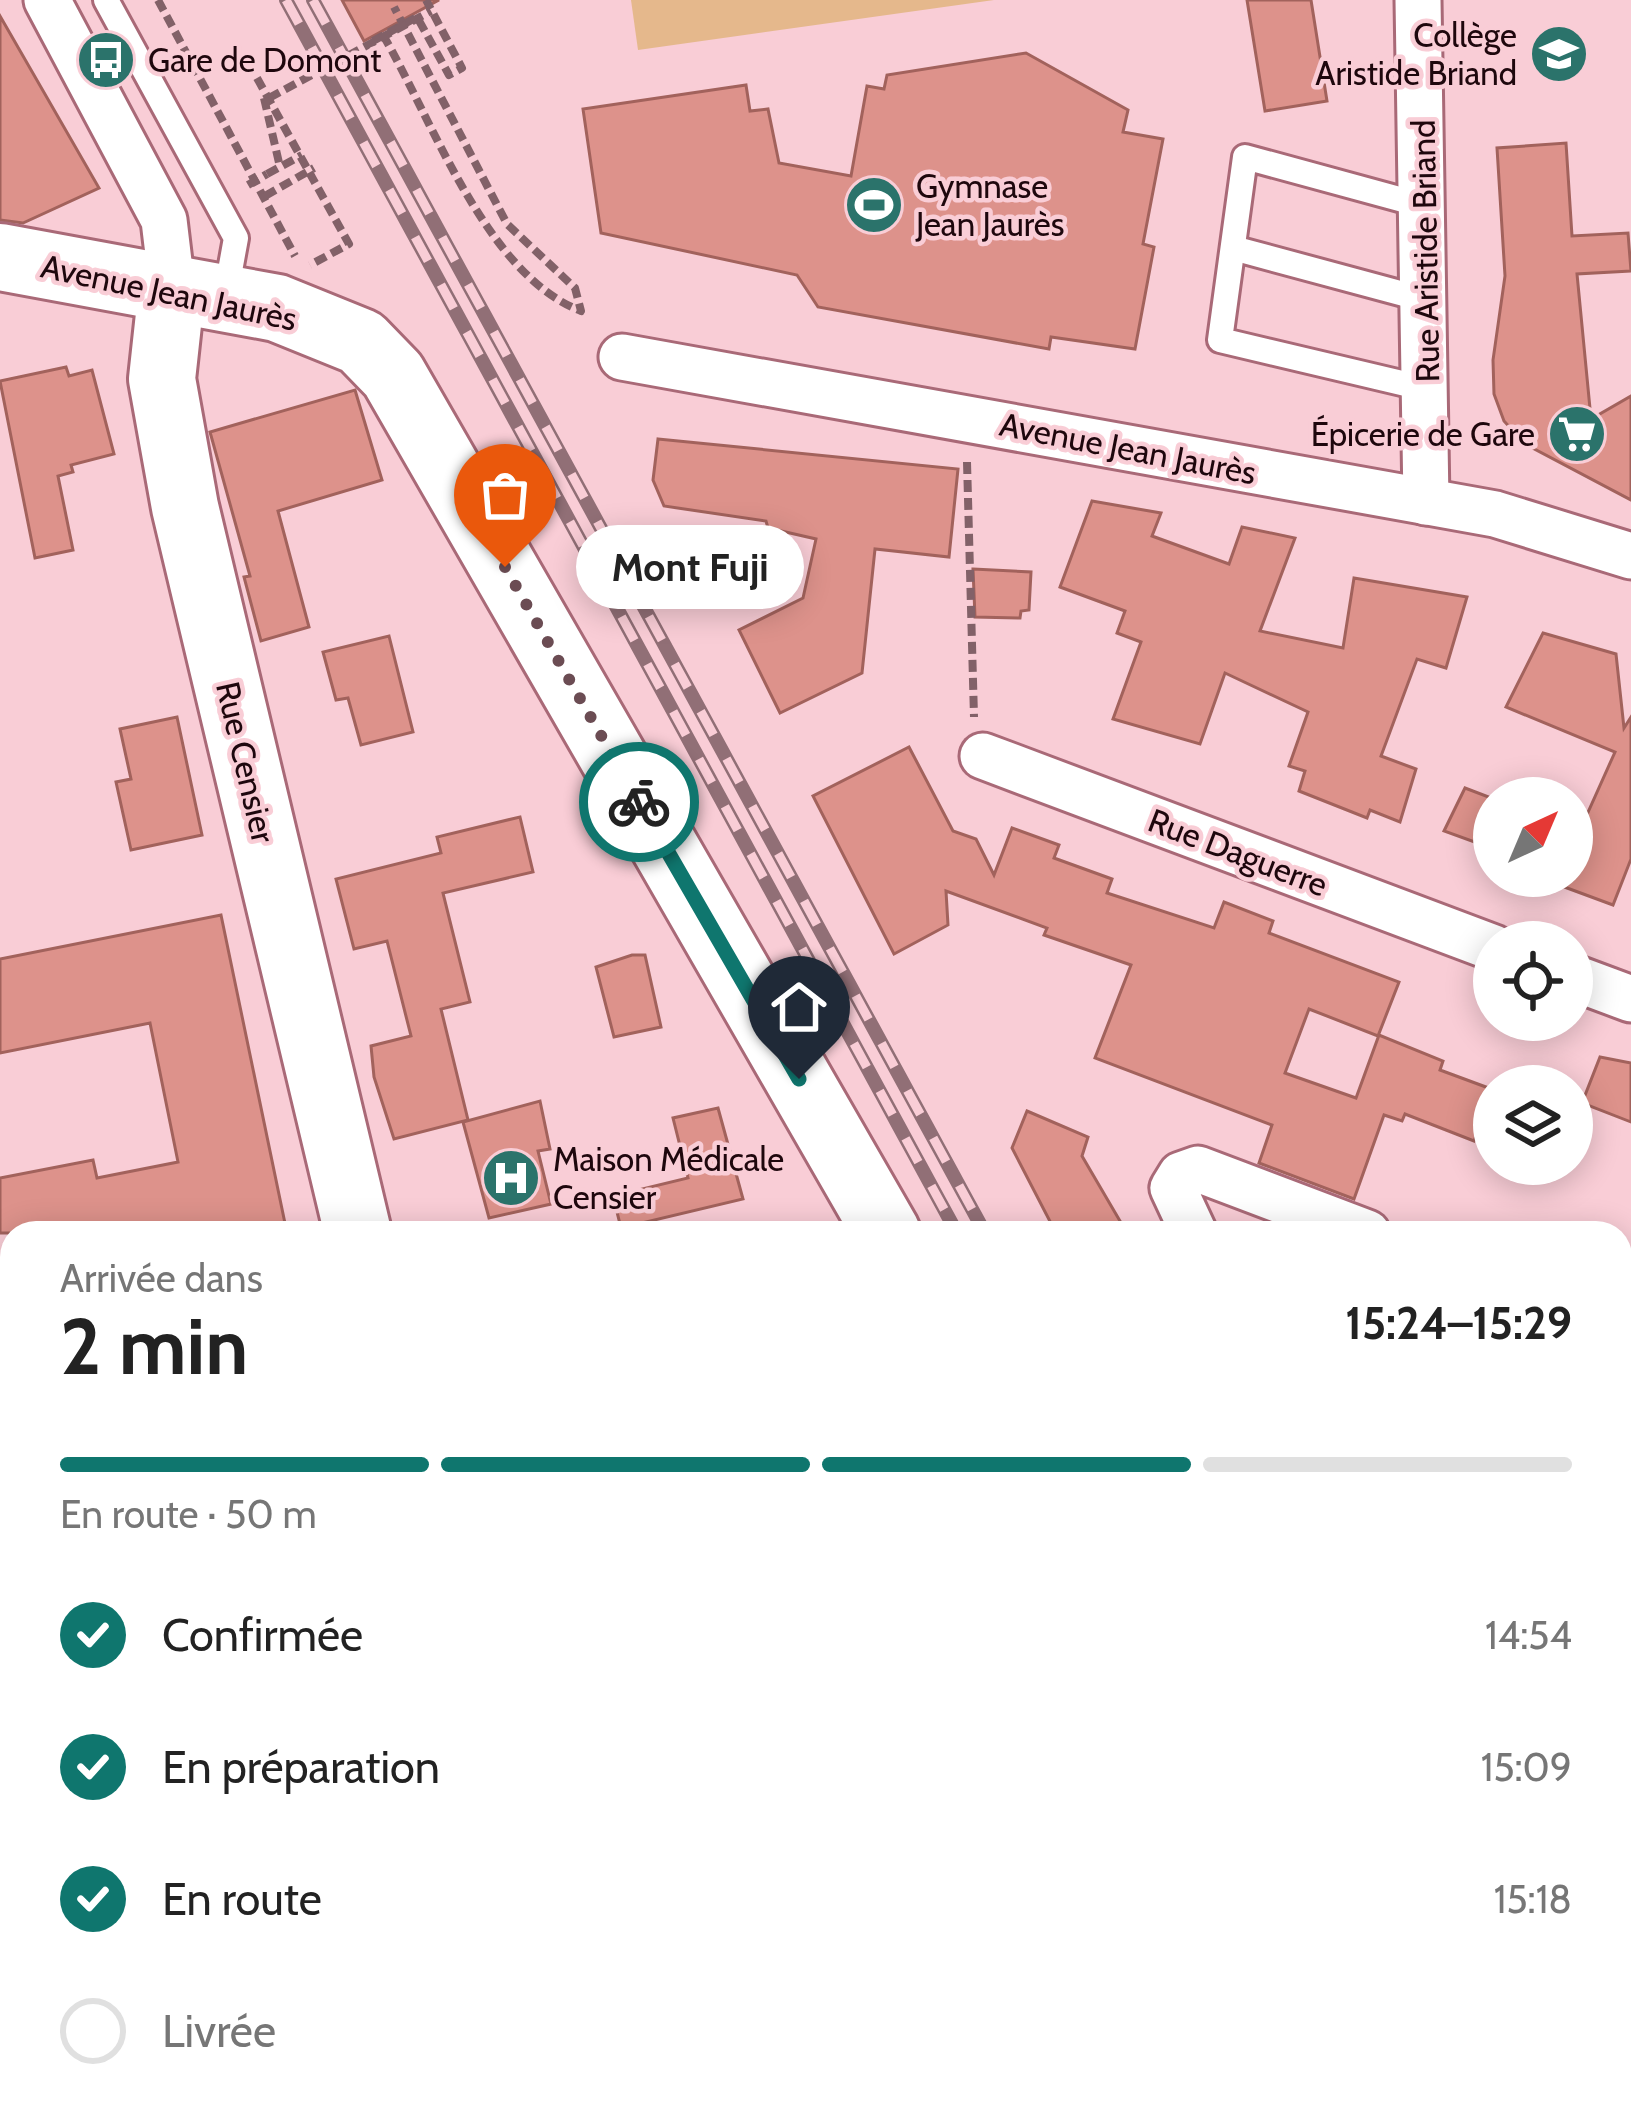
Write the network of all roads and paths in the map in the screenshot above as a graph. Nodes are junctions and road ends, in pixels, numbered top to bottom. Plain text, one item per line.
1 (47, 0) edge
2 (106, 0) edge
3 (158, 0) edge
4 (426, 0) edge
5 (1418, 0) edge
6 (394, 7) dead end
7 (431, 11) junction
8 (418, 17) junction
9 (403, 25) junction
10 (383, 35) junction
11 (373, 41) dead end
12 (269, 98) junction
13 (302, 155) dead end
14 (280, 167) junction
15 (314, 169) dead end
16 (248, 185) dead end
17 (266, 196) junction
18 (1425, 206) junction
19 (340, 228) dead end
20 (1233, 248) junction
21 (296, 252) dead end
22 (0, 257) edge
23 (198, 292) junction
24 (1426, 300) junction
25 (622, 357) dead end
26 (1427, 389) junction
27 (967, 466) dead end
28 (1426, 502) junction
29 (1631, 556) edge
30 (982, 757) joint
31 (1473, 940) edge
32 (1593, 985) edge
33 (1631, 999) edge
34 (355, 1221) edge
35 (880, 1221) edge
36 (1188, 1221) edge
37 (1335, 1221) edge

1 - 23 street
2 - 23 lane
3 - 17 path
4 - 7 path, bridge
4 - 8 path
5 - 18 street, Rue Aristide Briand
6 - 9 path
7 - 8 path, bridge
7 - 12 path, bridge
8 - 9 path
9 - 10 path
9 - 10 path
10 - 11 path
12 - 14 path, bridge
12 - 19 path, bridge
13 - 14 path
14 - 16 path, bridge
15 - 17 path
17 - 21 path
18 - 20 lane
18 - 24 street, Rue Aristide Briand
20 - 24 lane
20 - 26 lane
22 - 23 street, Avenue Jean Jaurès
23 - 34 street, Rue Censier
23 - 35 street, Avenue Jean Jaurès
24 - 26 street, Rue Aristide Briand
25 - 28 street, Avenue Jean Jaurès
26 - 28 street, Rue Aristide Briand
27 - 30 path
28 - 29 street, Avenue Jean Jaurès
30 - 31 street, Rue Daguerre
32 - 33 street
36 - 37 street

